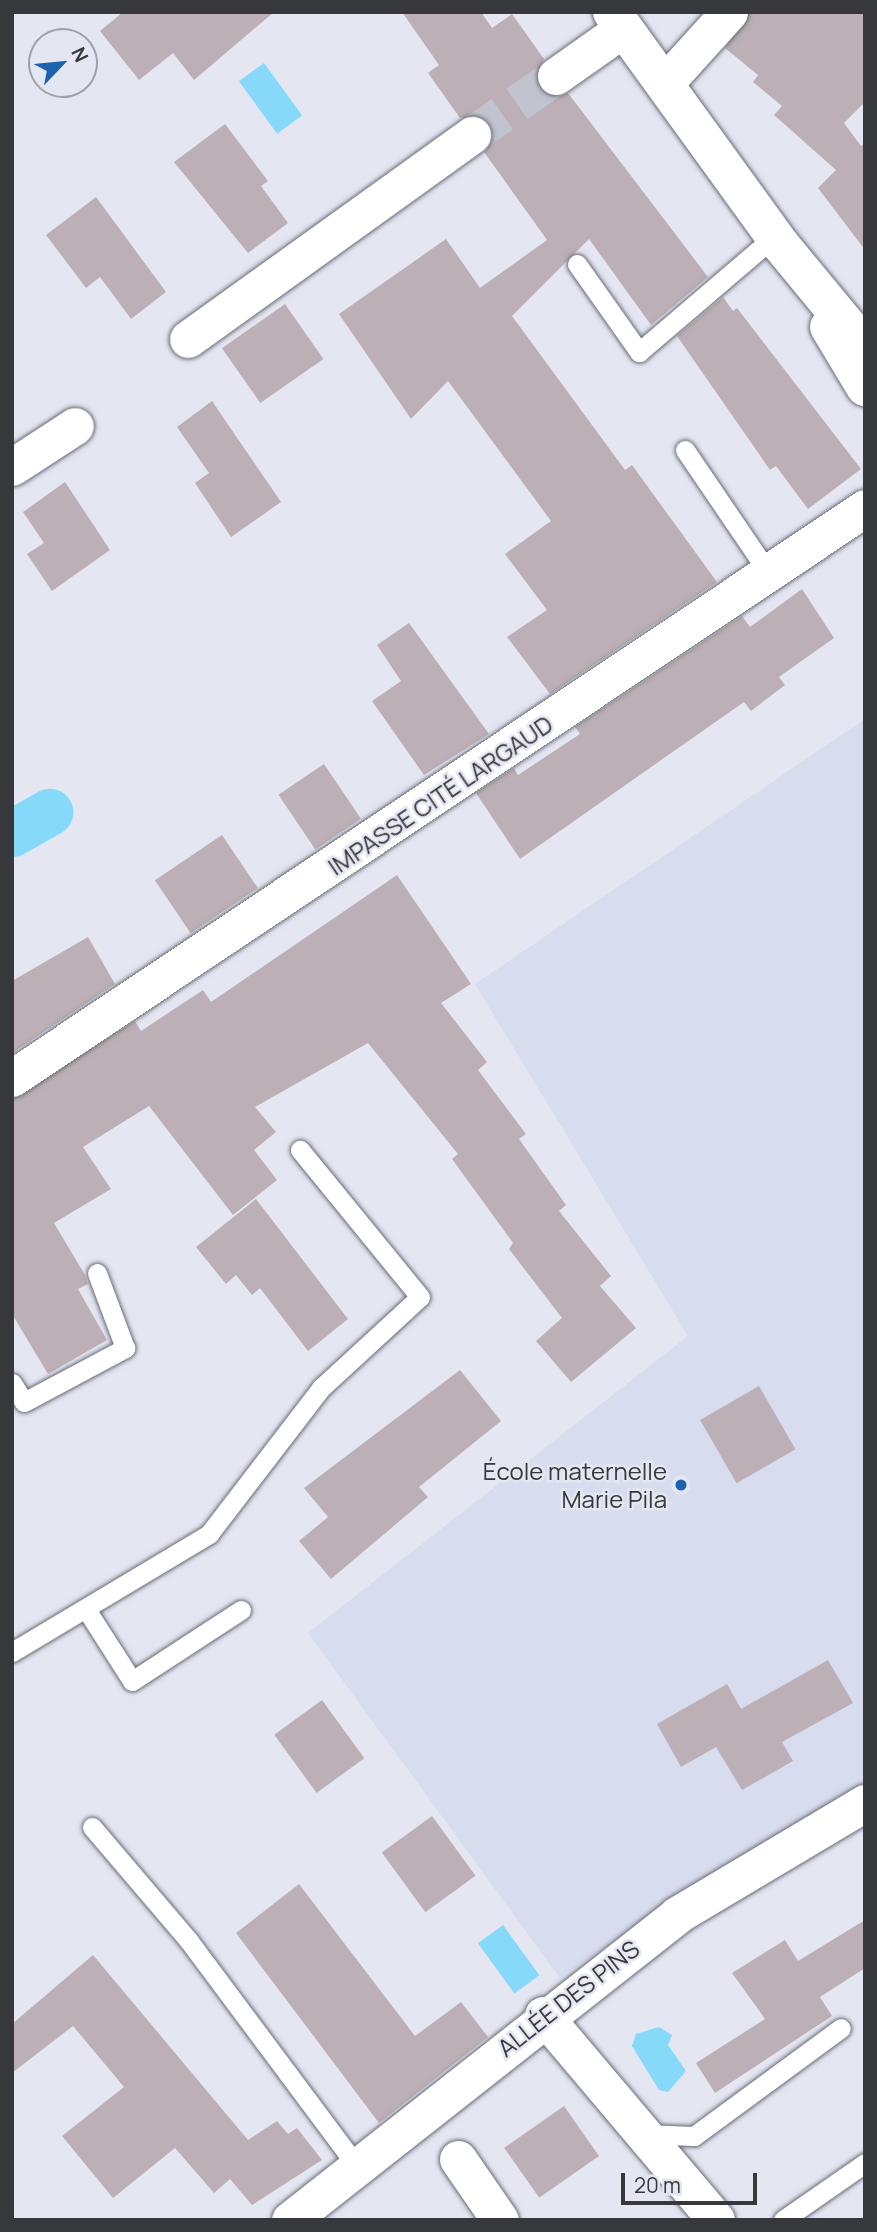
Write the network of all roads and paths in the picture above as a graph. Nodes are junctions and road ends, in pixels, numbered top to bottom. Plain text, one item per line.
1 (729, 12) edge
2 (618, 20) edge
3 (556, 76) tunnel mouth
4 (664, 84) junction
5 (472, 135) tunnel mouth
6 (777, 240) junction
7 (577, 264) dead end
8 (188, 339) dead end
9 (862, 370) edge
10 (75, 426) dead end
11 (685, 450) dead end
12 (12, 467) edge
13 (865, 508) edge
14 (768, 572) junction
15 (12, 1078) edge
16 (300, 1150) dead end
17 (97, 1273) dead end
18 (12, 1383) edge
19 (86, 1609) junction
20 (241, 1610) dead end
21 (12, 1652) edge
22 (865, 1803) edge
23 (92, 1827) dead end
24 (543, 2015) junction
25 (841, 2028) dead end
26 (644, 2134) junction
27 (458, 2159) dead end
28 (865, 2162) edge
29 (357, 2166) junction
30 (290, 2220) edge
31 (500, 2220) edge
32 (716, 2220) edge
33 (783, 2220) edge

1 - 4 street
2 - 3 street
2 - 4 main road
4 - 6 main road
5 - 8 street
6 - 7 lane
6 - 9 main road
10 - 12 street
11 - 14 lane
13 - 14 street, IMPASSE CITÉ LARGAUD
14 - 15 street, IMPASSE CITÉ LARGAUD
16 - 19 lane
17 - 18 lane
19 - 20 lane
19 - 21 lane
22 - 24 street, ALLÉE DES PINS
23 - 29 lane
24 - 26 street
24 - 29 street, ALLÉE DES PINS
25 - 26 lane
26 - 32 street
27 - 31 street
28 - 33 lane
29 - 30 street, ALLÉE DES PINS

